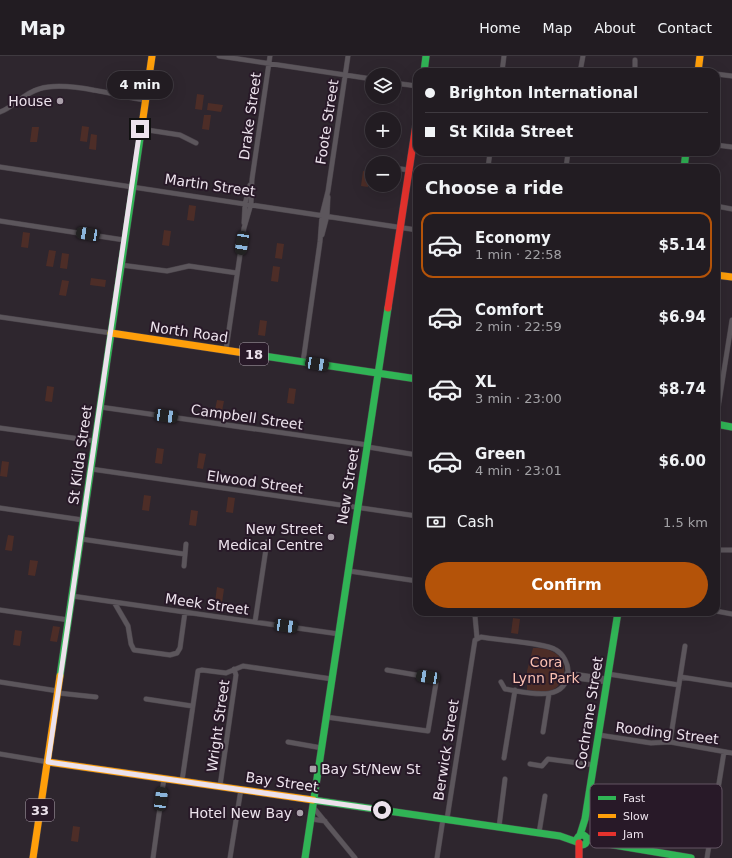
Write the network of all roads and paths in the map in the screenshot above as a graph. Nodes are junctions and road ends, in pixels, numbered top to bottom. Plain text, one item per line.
1 (152, 56) edge
2 (219, 56) edge
3 (270, 56) edge
4 (348, 56) edge
5 (426, 56) edge
6 (504, 56) edge
7 (583, 56) edge
8 (700, 56) edge
9 (635, 60) dead end
10 (269, 64) junction
11 (424, 68) edge
12 (502, 68) edge
13 (581, 68) edge
14 (635, 68) edge
15 (698, 68) edge
16 (720, 74) edge
17 (346, 75) junction
18 (732, 76) edge
19 (365, 78) edge
20 (401, 84) edge
21 (413, 85) edge
22 (145, 100) junction
23 (0, 112) edge
24 (140, 129) junction
25 (196, 143) dead end
26 (413, 144) edge
27 (720, 146) edge
28 (732, 147) edge
29 (0, 167) edge
30 (401, 169) edge
31 (409, 170) junction
32 (132, 187) junction
33 (328, 191) junction
34 (248, 204) junction
35 (720, 207) edge
36 (732, 209) edge
37 (322, 215) junction
38 (327, 216) junction
39 (0, 221) edge
40 (401, 228) junction
41 (413, 230) edge
42 (124, 240) junction
43 (320, 242) junction
44 (120, 265) junction
45 (237, 274) junction
46 (720, 276) edge
47 (732, 277) edge
48 (1, 319) edge
49 (732, 320) edge
50 (111, 333) junction
51 (226, 350) junction
52 (303, 362) junction
53 (379, 373) junction
54 (413, 378) edge
55 (720, 396) edge
56 (100, 407) junction
57 (720, 425) edge
58 (732, 427) edge
59 (0, 428) edge
60 (95, 441) junction
61 (368, 446) junction
62 (413, 454) edge
63 (91, 469) junction
64 (0, 508) edge
65 (358, 508) junction
66 (413, 515) edge
67 (84, 520) junction
68 (81, 539) junction
69 (267, 542) dead end
70 (186, 544) dead end
71 (720, 550) edge
72 (732, 550) edge
73 (184, 554) junction
74 (184, 566) dead end
75 (349, 571) junction
76 (413, 580) edge
77 (72, 596) junction
78 (114, 602) junction
79 (0, 610) edge
80 (185, 612) junction
81 (720, 612) edge
82 (732, 614) edge
83 (475, 616) dead end
84 (617, 616) edge
85 (69, 620) junction
86 (255, 622) junction
87 (339, 634) junction
88 (476, 638) junction
89 (685, 646) dead end
90 (234, 669) junction
91 (387, 670) dead end
92 (567, 675) junction
93 (680, 677) junction
94 (608, 678) junction
95 (332, 679) junction
96 (0, 682) edge
97 (501, 682) dead end
98 (679, 685) junction
99 (732, 686) edge
100 (515, 690) junction
101 (58, 692) junction
102 (549, 694) junction
103 (96, 697) dead end
104 (146, 699) dead end
105 (192, 706) junction
106 (326, 717) junction
107 (543, 732) dead end
108 (599, 735) junction
109 (288, 742) dead end
110 (670, 742) junction
111 (322, 748) junction
112 (724, 752) junction
113 (732, 753) edge
114 (0, 754) edge
115 (504, 758) dead end
116 (48, 762) junction
117 (530, 764) dead end
118 (594, 765) junction
119 (164, 778) junction
120 (505, 779) dead end
121 (182, 781) junction
122 (591, 784) edge
123 (719, 784) edge
124 (220, 786) junction
125 (241, 789) junction
126 (590, 789) edge
127 (545, 796) dead end
128 (313, 803) junction
129 (311, 819) junction
130 (445, 819) junction
131 (325, 821) junction
132 (499, 827) junction
133 (539, 833) junction
134 (582, 840) junction
135 (590, 841) edge
136 (632, 848) edge
137 (709, 848) edge
138 (33, 858) edge
139 (152, 858) edge
140 (230, 858) edge
141 (305, 858) edge
142 (355, 858) edge
143 (437, 858) edge
144 (579, 858) edge
145 (691, 858) edge
146 (707, 858) edge

1 - 22 main road, St Kilda Street / 33
2 - 10 street
3 - 10 street, Drake Street
4 - 17 street, Foote Street
5 - 11 main road
6 - 12 street
7 - 13 street
8 - 15 main road
9 - 14 street
10 - 17 street
10 - 34 street, Drake Street
16 - 18 street
17 - 19 street
17 - 33 street, Foote Street
20 - 21 street
22 - 23 street
22 - 24 main road, St Kilda Street / 33
24 - 25 street
24 - 32 main road, St Kilda Street / 33
26 - 31 main road, New Street
27 - 28 street
29 - 32 street, Martin Street
30 - 31 street
31 - 40 main road, New Street
32 - 34 street, Martin Street
32 - 42 main road, St Kilda Street / 33
33 - 37 street, Foote Street
33 - 38 street, Foote Street
34 - 37 street, Martin Street
34 - 45 street, Drake Street
35 - 36 street
37 - 38 street, Martin Street
37 - 43 street, Foote Street
38 - 40 street, Martin Street
38 - 43 street, Foote Street
39 - 42 street
40 - 41 street, Martin Street
40 - 53 main road, New Street
42 - 44 main road, St Kilda Street / 33
43 - 52 street, Foote Street
44 - 45 street
44 - 50 main road, St Kilda Street / 33
45 - 51 street, Drake Street
46 - 47 main road
48 - 50 street, North Road
49 - 55 street
50 - 51 main road, North Road / 18
50 - 56 main road, St Kilda Street / 33
51 - 52 main road, North Road / 18
52 - 53 main road, North Road / 18
53 - 54 main road, North Road / 18
53 - 61 main road, New Street
56 - 60 main road, St Kilda Street / 33
56 - 61 street, Campbell Street
57 - 58 main road
59 - 60 street
60 - 63 main road, St Kilda Street / 33
61 - 62 street, Campbell Street
61 - 65 main road, New Street
63 - 65 street, Elwood Street
63 - 67 main road, St Kilda Street / 33
64 - 67 street
65 - 66 street, Elwood Street
65 - 75 main road, New Street
67 - 68 main road, St Kilda Street / 33
68 - 73 street
68 - 77 main road, St Kilda Street / 33
69 - 86 street
70 - 73 street
71 - 72 street
73 - 74 street
75 - 76 street
75 - 87 main road, New Street
77 - 78 street, Meek Street
77 - 85 main road, St Kilda Street / 33
78 - 80 street, Meek Street
78 - 80 street
79 - 85 street
80 - 86 street, Meek Street
81 - 82 street
83 - 88 street, Berwick Street
84 - 94 main road, Cochrane Street
85 - 101 main road, St Kilda Street / 33
86 - 87 street, Meek Street
87 - 95 main road, New Street
88 - 92 street
88 - 130 street, Berwick Street
89 - 93 street
90 - 95 street
90 - 105 street
90 - 124 street, Wright Street
91 - 106 street
92 - 94 street
92 - 102 street
93 - 98 street
93 - 99 street
94 - 98 street
94 - 108 main road, Cochrane Street
95 - 106 main road, New Street
96 - 101 street
97 - 100 street
98 - 110 street
100 - 102 street
100 - 115 street
101 - 103 street
101 - 116 main road, St Kilda Street / 33
102 - 107 street
104 - 105 street
105 - 121 street
106 - 111 main road, New Street
108 - 110 street, Rooding Street
108 - 118 main road, Cochrane Street
109 - 111 street
110 - 112 street, Rooding Street
111 - 128 main road, New Street
112 - 113 street, Rooding Street
112 - 123 street
114 - 116 street, Bay Street
116 - 119 main road, Bay Street
116 - 138 main road, St Kilda Street / 33
117 - 118 street
118 - 122 main road, Cochrane Street
119 - 121 main road, Bay Street
119 - 139 street
120 - 132 street
121 - 124 main road, Bay Street
124 - 125 main road, Bay Street
125 - 128 main road, Bay Street
125 - 140 street
126 - 134 main road, Cochrane Street
127 - 133 street
128 - 129 main road, New Street
128 - 130 main road, Bay Street
128 - 131 street
129 - 131 street
129 - 141 main road, New Street
130 - 132 main road, Bay Street
130 - 143 street, Berwick Street
131 - 142 street
132 - 133 main road, Bay Street
133 - 134 main road, Bay Street
134 - 135 main road, Bay Street
134 - 144 main road, Cochrane Street
136 - 145 main road, Bay Street
137 - 146 street

